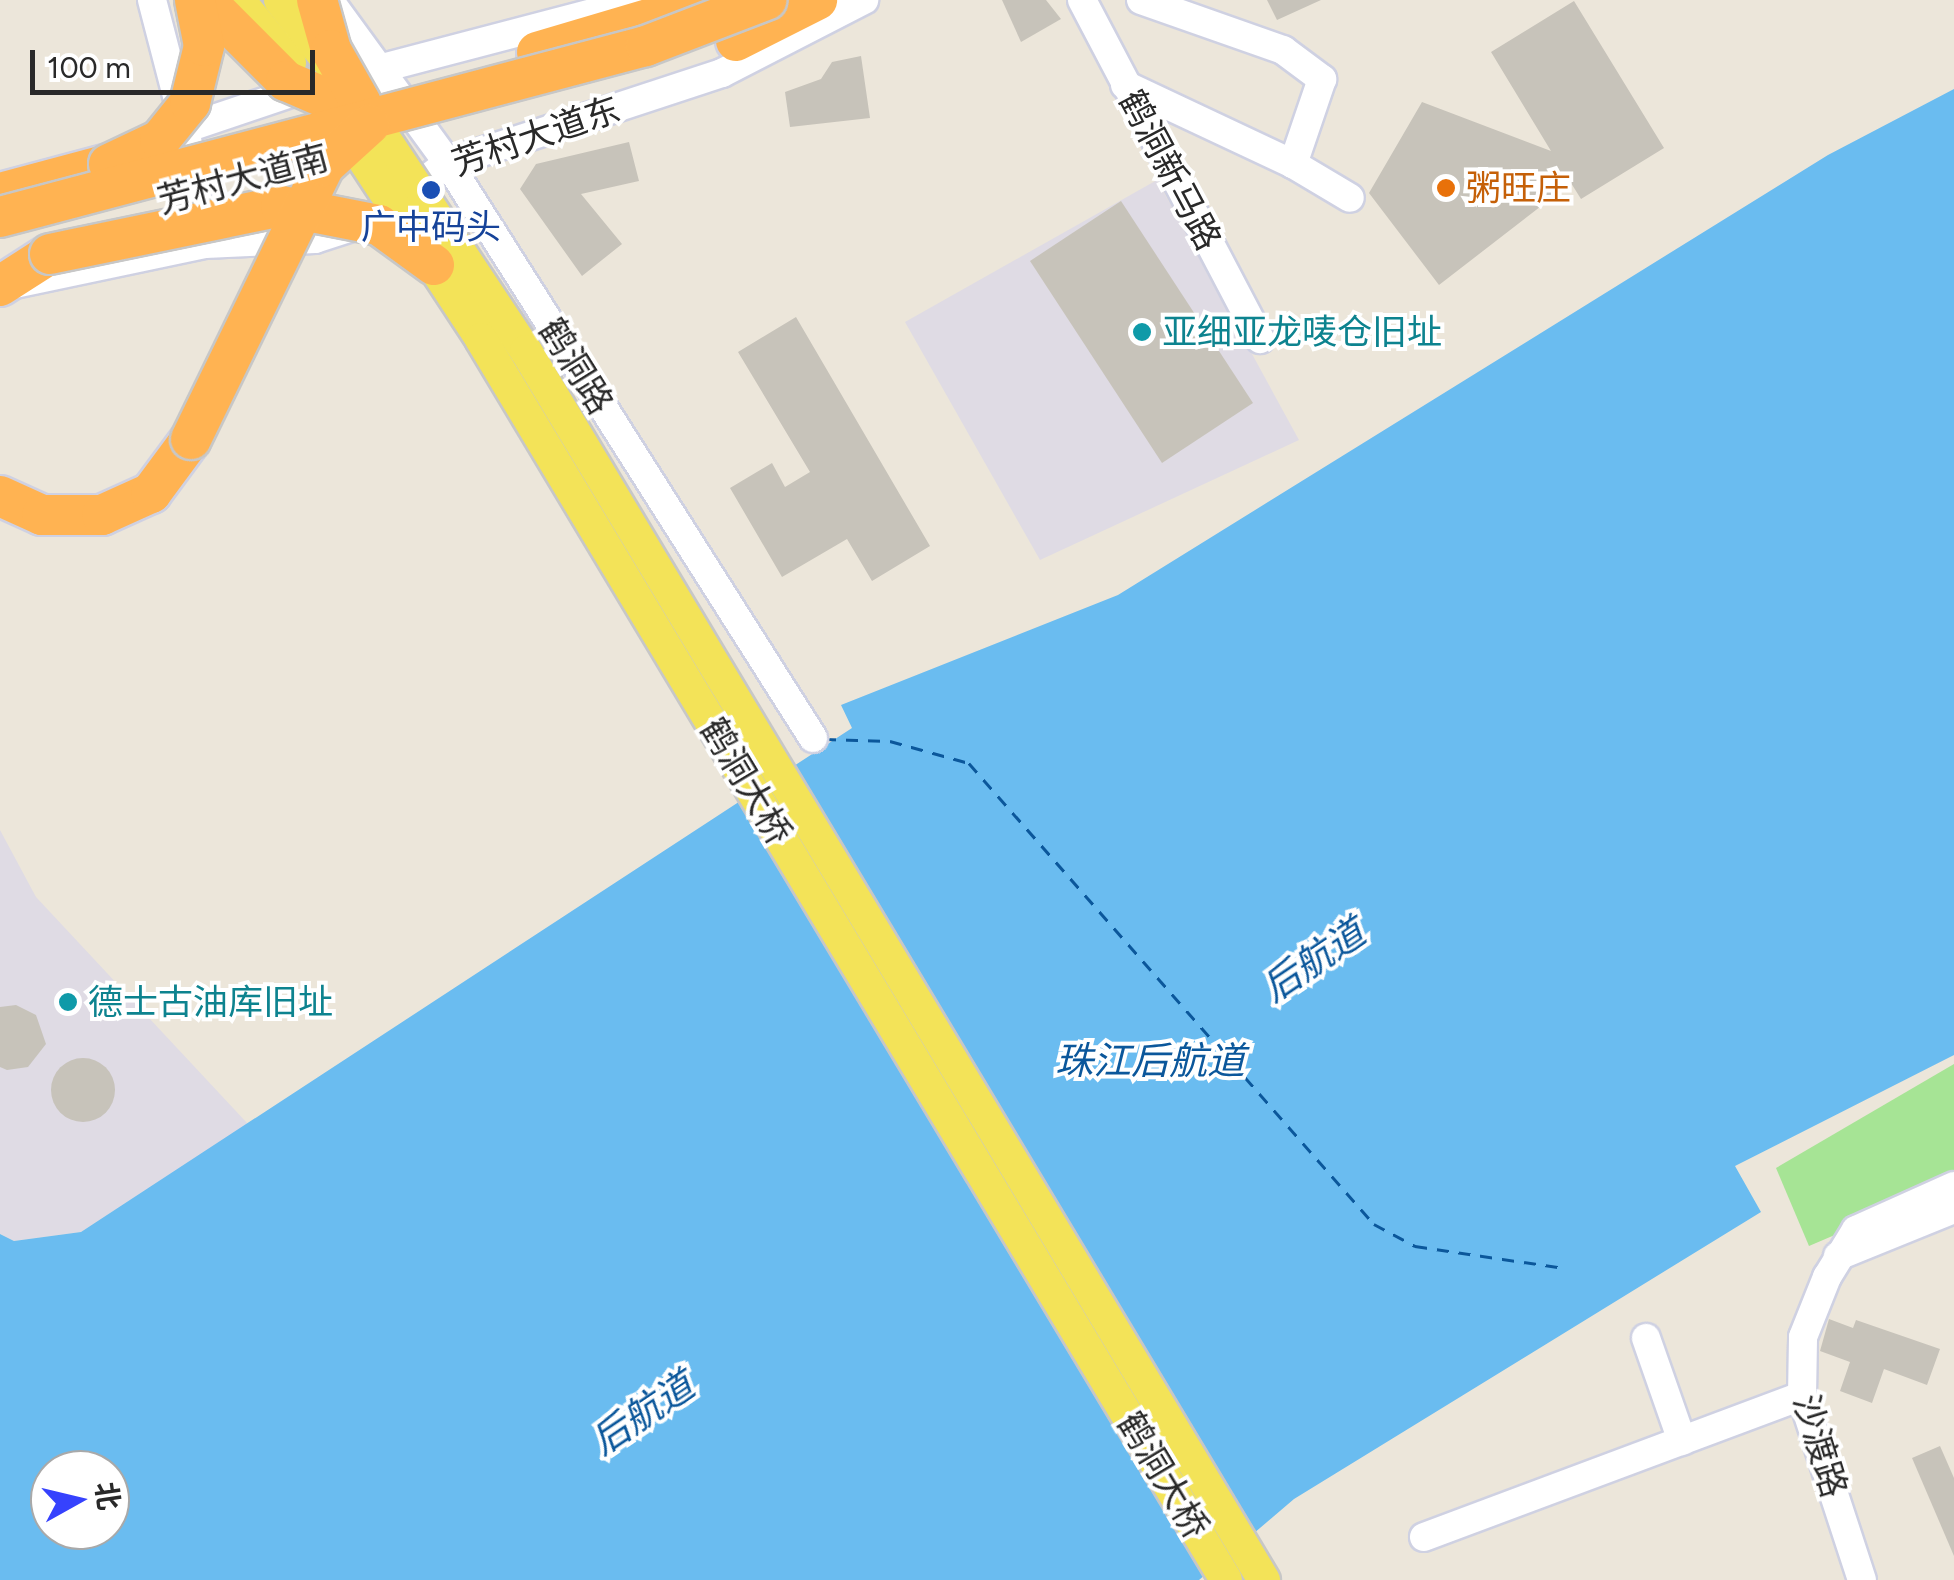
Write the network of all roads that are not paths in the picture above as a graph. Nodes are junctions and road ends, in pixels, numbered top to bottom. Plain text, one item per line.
1 (152, 0) edge
2 (195, 0) edge
3 (205, 0) edge
4 (239, 0) edge
5 (280, 0) edge
6 (317, 0) edge
7 (329, 0) edge
8 (641, 0) edge
9 (712, 0) edge
10 (766, 0) edge
11 (817, 0) edge
12 (864, 0) edge
13 (1082, 0) edge
14 (1141, 0) edge
15 (384, 68) junction
16 (1125, 85) junction
17 (361, 103) junction
18 (410, 109) junction
19 (486, 116) junction
20 (185, 127) junction
21 (298, 138) junction
22 (448, 163) junction
23 (1292, 164) junction
24 (0, 182) edge
25 (0, 193) edge
26 (1350, 198) dead end
27 (0, 217) edge
28 (0, 242) edge
29 (205, 244) junction
30 (50, 254) junction
31 (434, 265) junction
32 (0, 266) edge
33 (0, 286) edge
34 (1260, 339) dead end
35 (0, 496) edge
36 (813, 738) dead end
37 (1954, 1186) edge
38 (1954, 1210) edge
39 (1838, 1256) junction
40 (1646, 1338) dead end
41 (1802, 1396) junction
42 (1682, 1441) junction
43 (1424, 1537) dead end
44 (1226, 1580) edge
45 (1264, 1580) edge
46 (1862, 1580) edge

1 - 20 street
2 - 25 highway, bridge
3 - 19 highway, bridge
4 - 31 main road, 鹤洞大桥, bridge
5 - 17 main road, 鹤洞大桥, bridge
6 - 17 highway, bridge
7 - 15 street, 鹤洞路
8 - 15 street
9 - 21 highway, bridge
10 - 18 highway, 芳村大道东, bridge
11 - 19 highway, 芳村大道东
12 - 22 street, 芳村大道东
13 - 16 street, 鹤洞新马路
14 - 23 street
15 - 20 street
15 - 22 street, 鹤洞路
16 - 23 street
16 - 34 street, 鹤洞新马路
17 - 45 main road, 鹤洞大桥, bridge
18 - 21 highway, 芳村大道东, bridge
18 - 35 highway, bridge
19 - 28 highway, 芳村大道南, bridge
20 - 24 street, 芳村大道南
20 - 29 street
21 - 27 highway, 芳村大道南, bridge
22 - 29 street, 芳村大道东
22 - 36 street, 鹤洞路
23 - 26 street
29 - 33 street, 芳村大道南
30 - 31 highway, bridge
30 - 32 highway
30 - 33 highway
31 - 44 main road, 鹤洞大桥, bridge
37 - 39 street
38 - 39 street
39 - 41 street, 沙渡路
40 - 42 street
41 - 42 street
41 - 46 street, 沙渡路
42 - 43 street

